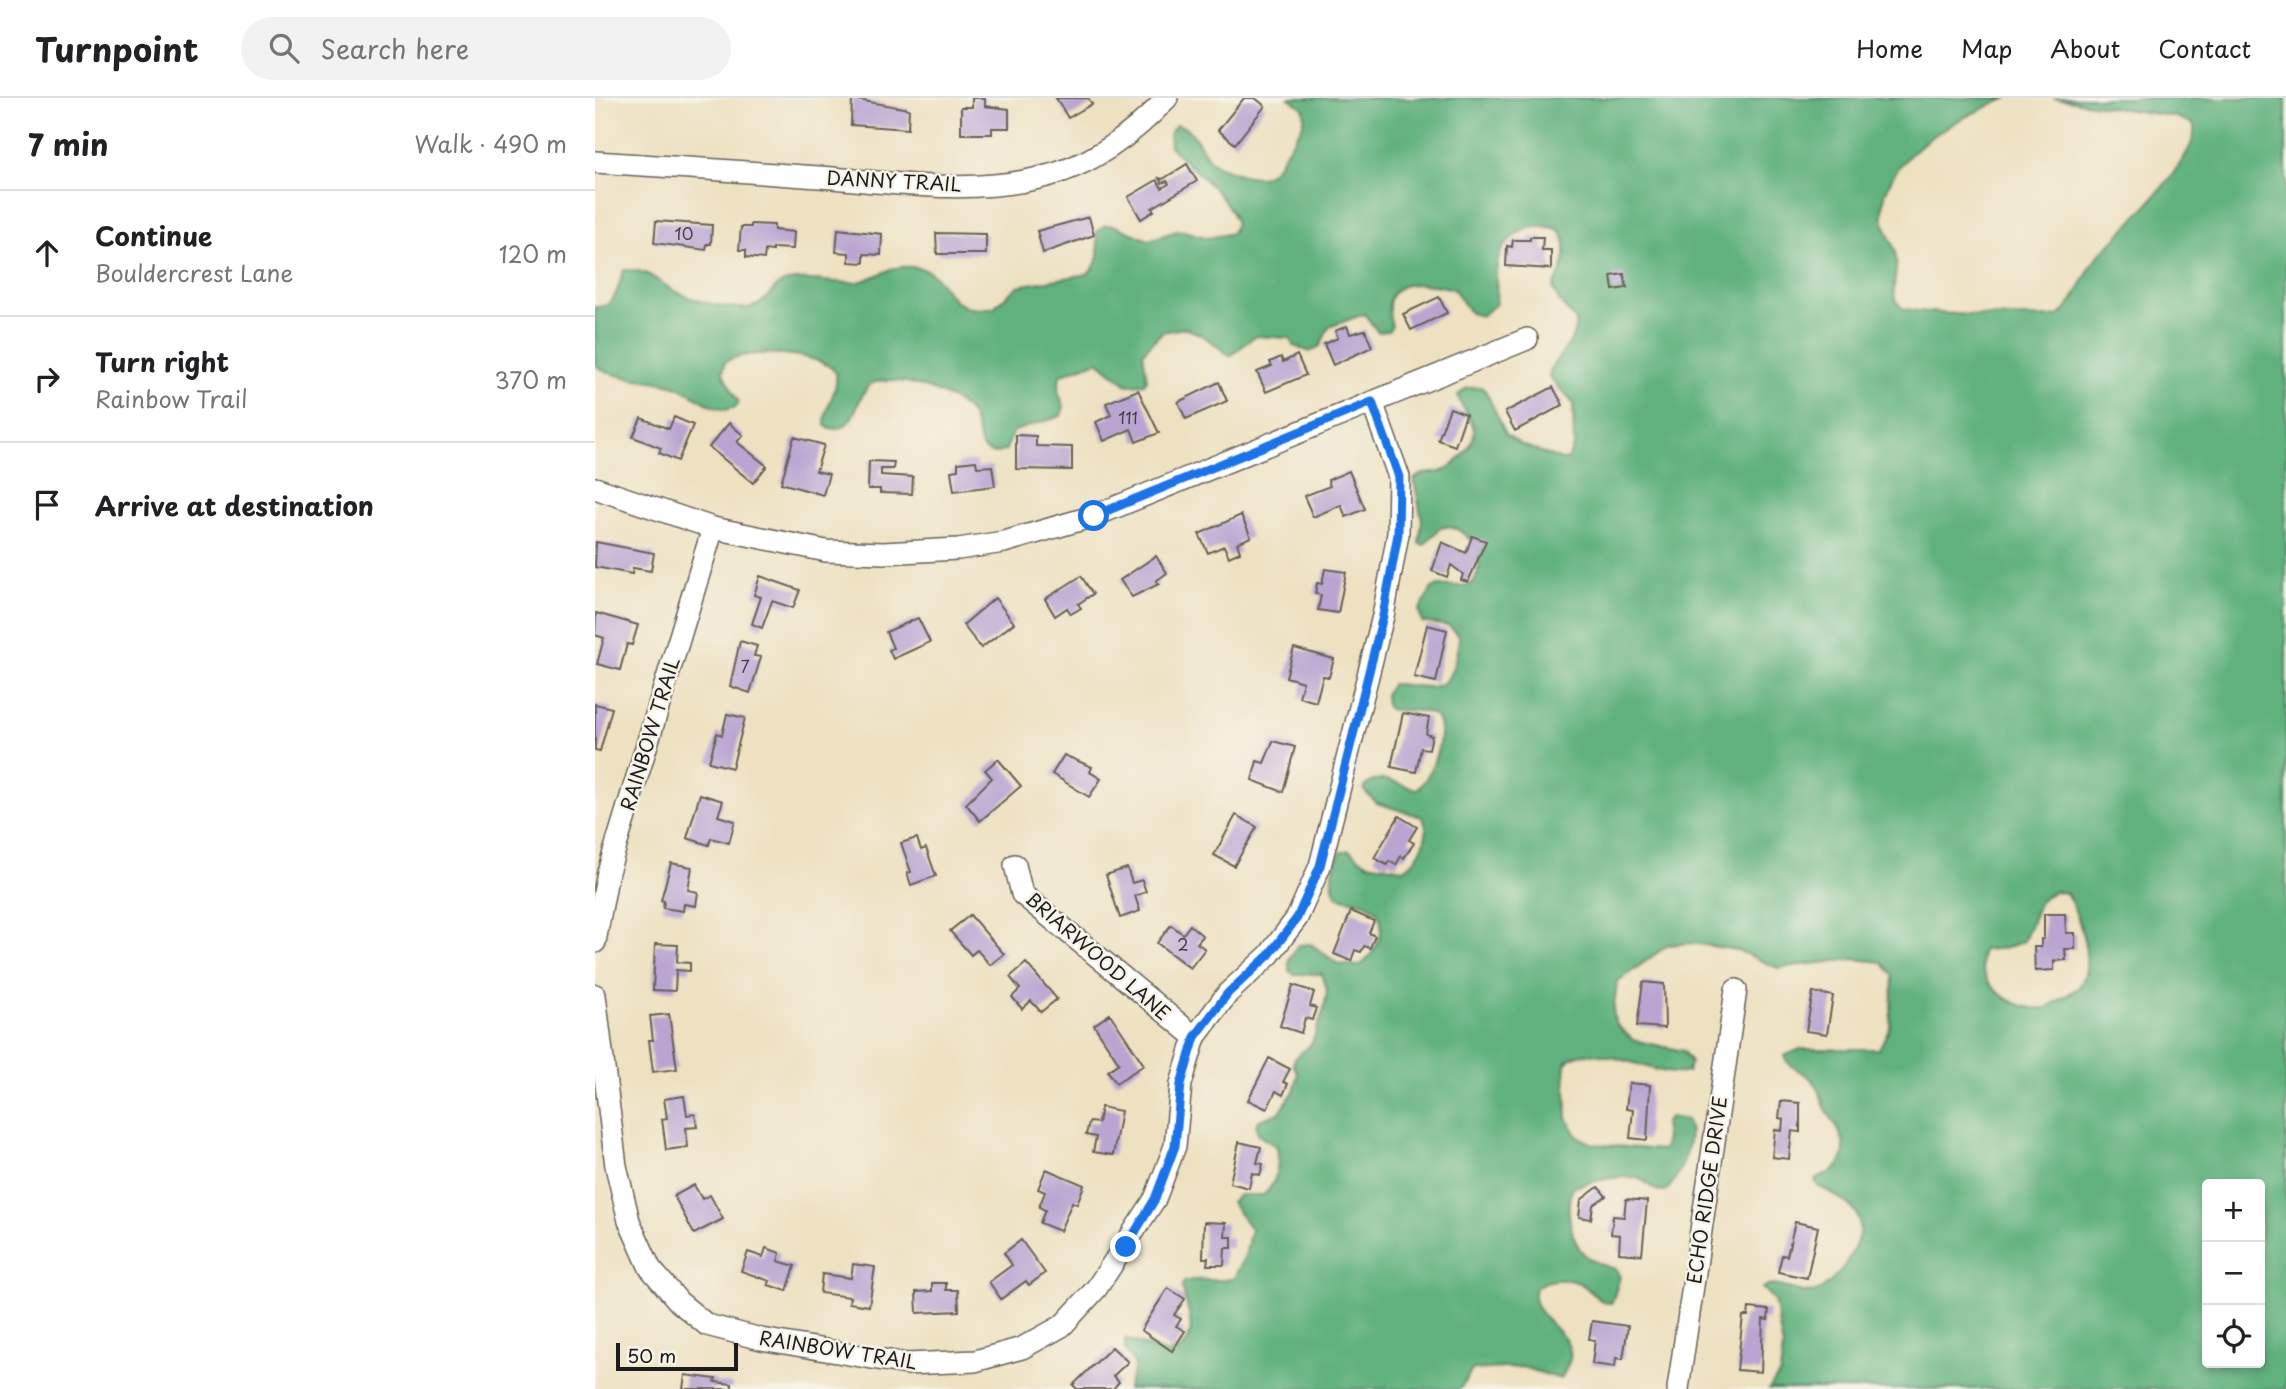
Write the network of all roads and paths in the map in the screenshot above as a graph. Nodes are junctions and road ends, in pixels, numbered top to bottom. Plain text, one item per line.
1 (1167, 98) edge
2 (595, 162) edge
3 (1527, 339) dead end
4 (1372, 402) junction
5 (595, 488) edge
6 (713, 528) junction
7 (1015, 865) dead end
8 (595, 942) edge
9 (1736, 990) dead end
10 (595, 996) edge
11 (1195, 1037) junction
12 (1678, 1389) edge

1 - 2 street, DANNY TRAIL
3 - 4 street
4 - 6 street
4 - 11 street, RAINBOW TRAIL
5 - 6 street
6 - 8 street, RAINBOW TRAIL
7 - 11 street, BRIARWOOD LANE
9 - 12 street, ECHO RIDGE DRIVE
10 - 11 street, RAINBOW TRAIL

